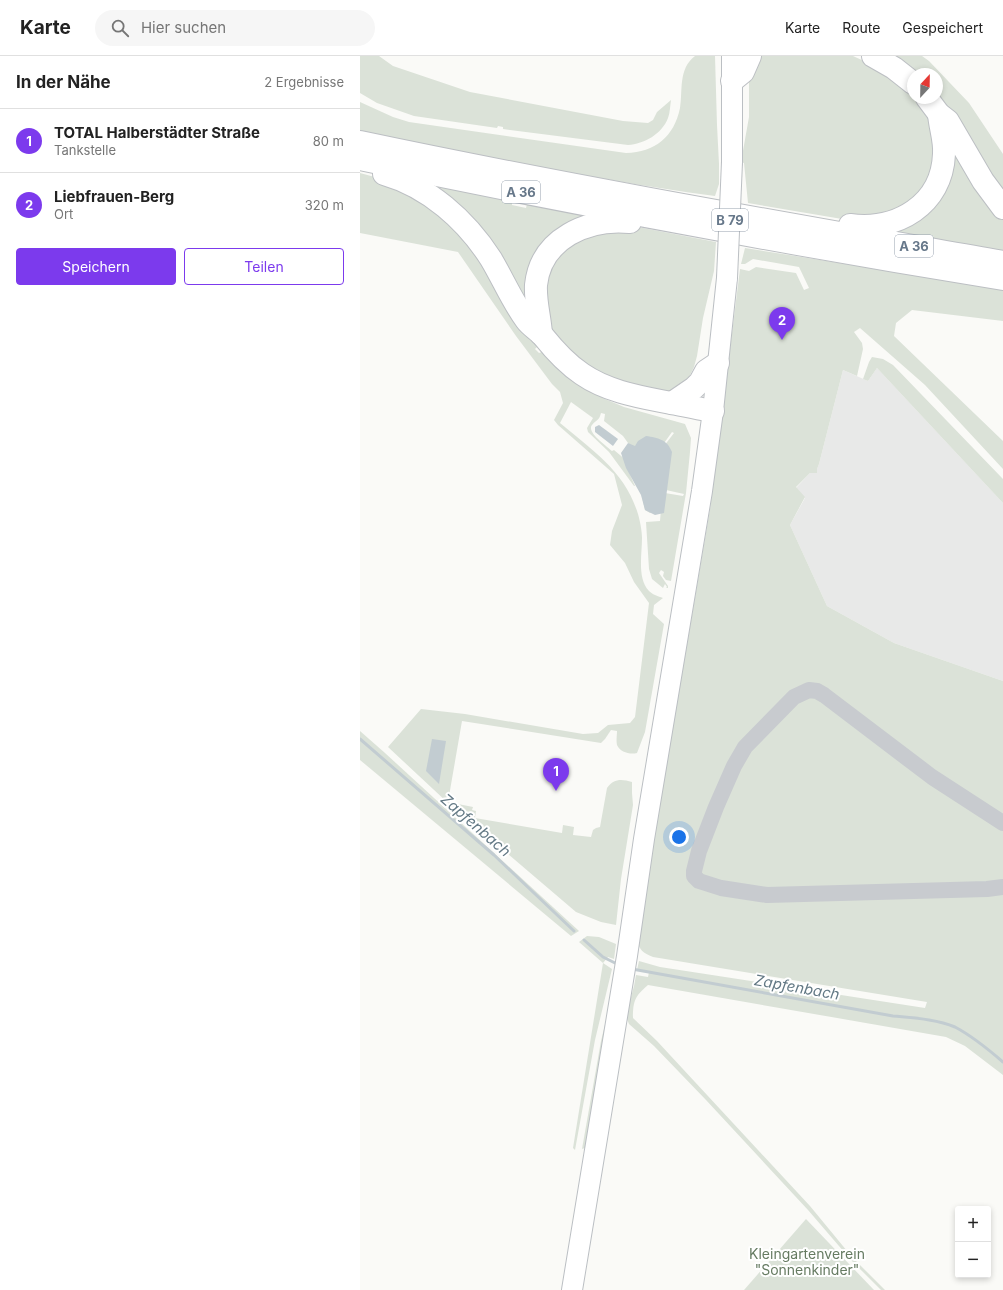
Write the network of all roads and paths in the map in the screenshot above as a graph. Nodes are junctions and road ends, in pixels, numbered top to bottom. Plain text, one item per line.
1 (732, 56) edge
2 (750, 56) edge
3 (873, 56) edge
4 (907, 78) edge
5 (732, 81) junction
6 (933, 106) edge
7 (360, 142) edge
8 (360, 159) edge
9 (360, 167) edge
10 (1003, 208) edge
11 (683, 222) junction
12 (825, 231) junction
13 (1003, 262) edge
14 (1003, 280) edge
15 (541, 334) junction
16 (718, 363) junction
17 (672, 403) junction
18 (713, 411) junction
19 (1003, 823) edge
20 (1003, 887) edge
21 (572, 1290) edge

1 - 5 main road, B 79
2 - 5 highway
3 - 4 highway
5 - 16 main road, B 79, bridge
6 - 10 highway
6 - 12 highway
7 - 12 highway, A 36
8 - 11 highway, A 36
9 - 15 highway
11 - 14 highway, A 36
11 - 15 highway
12 - 13 highway, A 36
15 - 17 highway
16 - 17 highway
16 - 18 main road
17 - 18 highway
18 - 21 main road
19 - 20 lane

